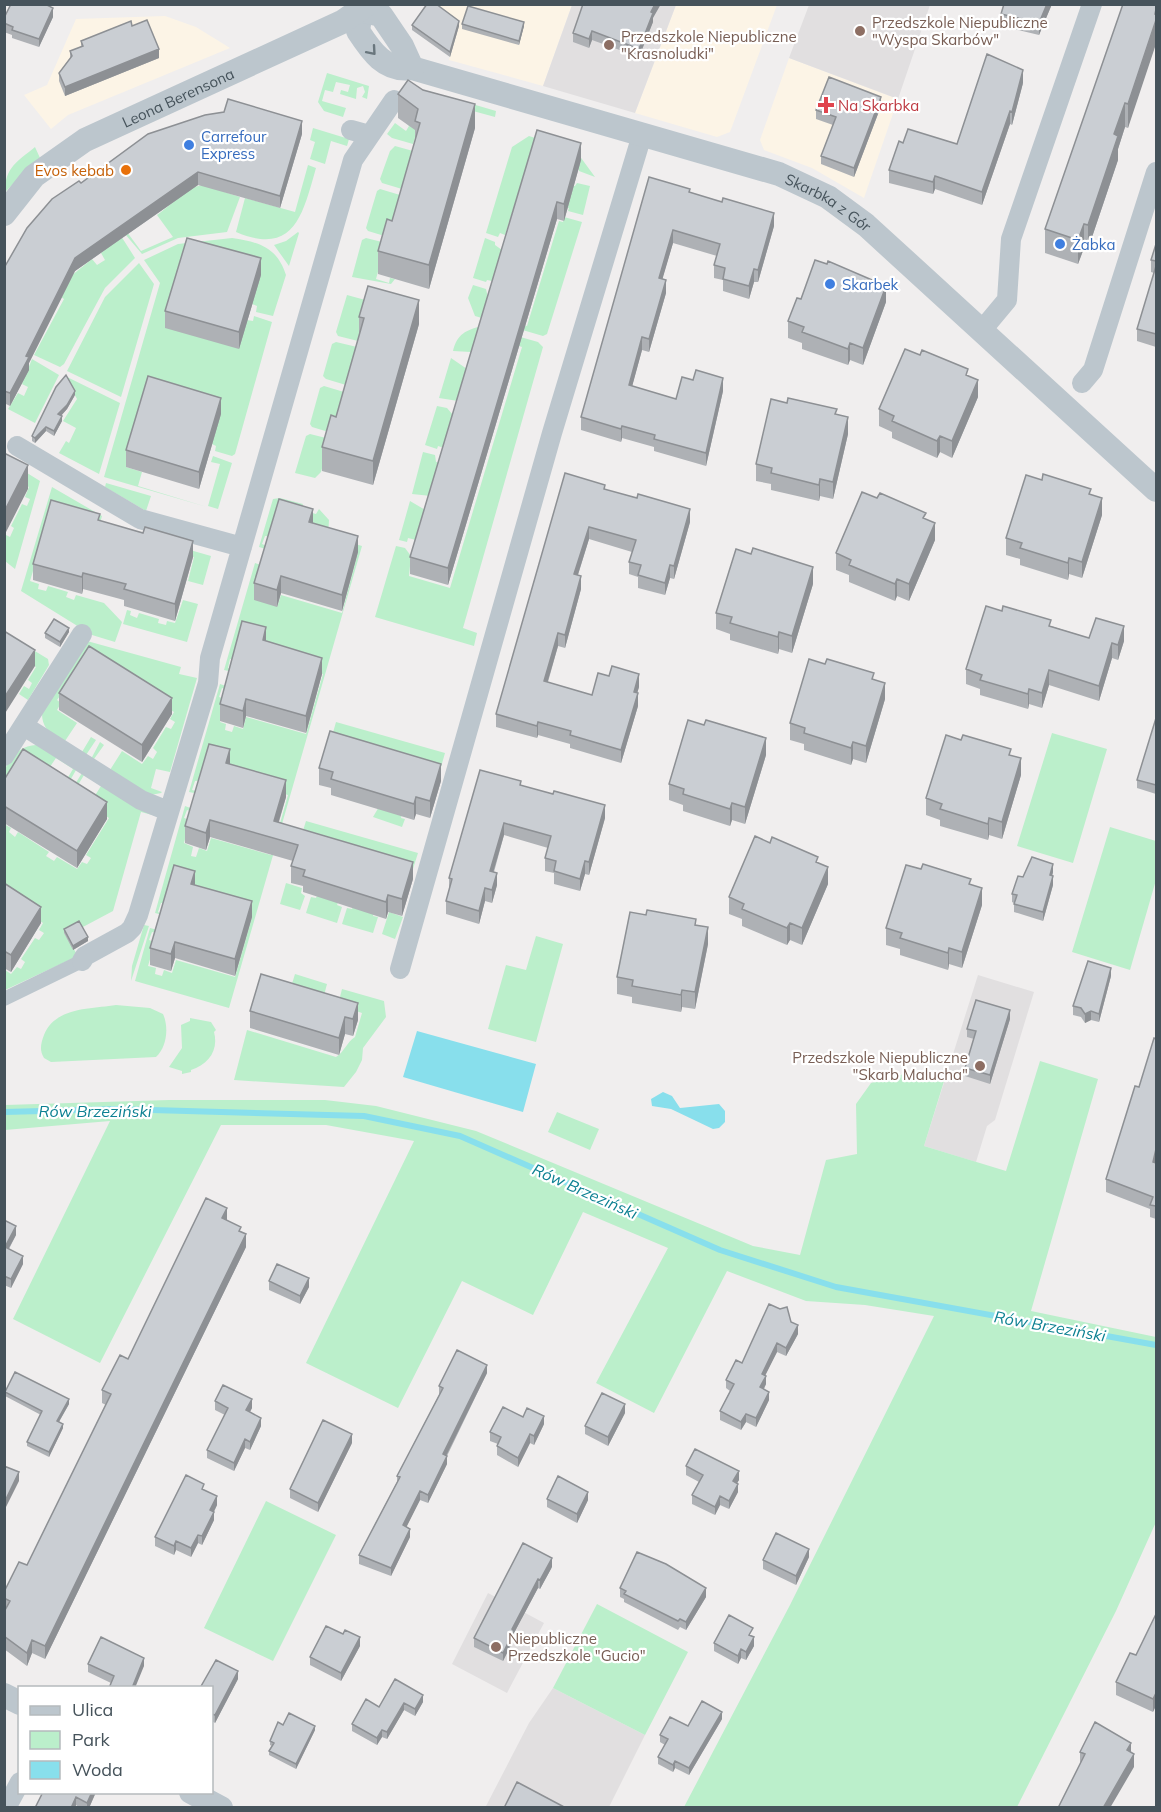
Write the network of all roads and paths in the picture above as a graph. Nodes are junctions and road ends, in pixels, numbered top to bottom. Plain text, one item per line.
1 (1092, 4) edge
2 (365, 7) edge
3 (394, 100) dead end
4 (642, 135) junction
5 (1156, 172) edge
6 (4, 214) edge
7 (982, 330) junction
8 (1082, 383) dead end
9 (17, 446) dead end
10 (1156, 489) edge
11 (242, 547) junction
12 (81, 633) dead end
13 (24, 726) junction
14 (4, 756) edge
15 (168, 811) junction
16 (82, 962) joint
17 (400, 969) dead end
18 (4, 999) edge
19 (4, 1695) edge
20 (18, 1702) edge
21 (18, 1786) edge
22 (6, 1808) edge

1 - 7 street
2 - 4 street, Skarbka z Gór
2 - 6 street, Leona Berensona
3 - 11 street
4 - 7 street, Skarbka z Gór
4 - 17 street
5 - 8 street
7 - 10 street, Skarbka z Gór
9 - 11 street
11 - 15 street
12 - 13 street
13 - 14 street
13 - 15 street
15 - 16 street
16 - 18 street
19 - 20 street
21 - 22 street

